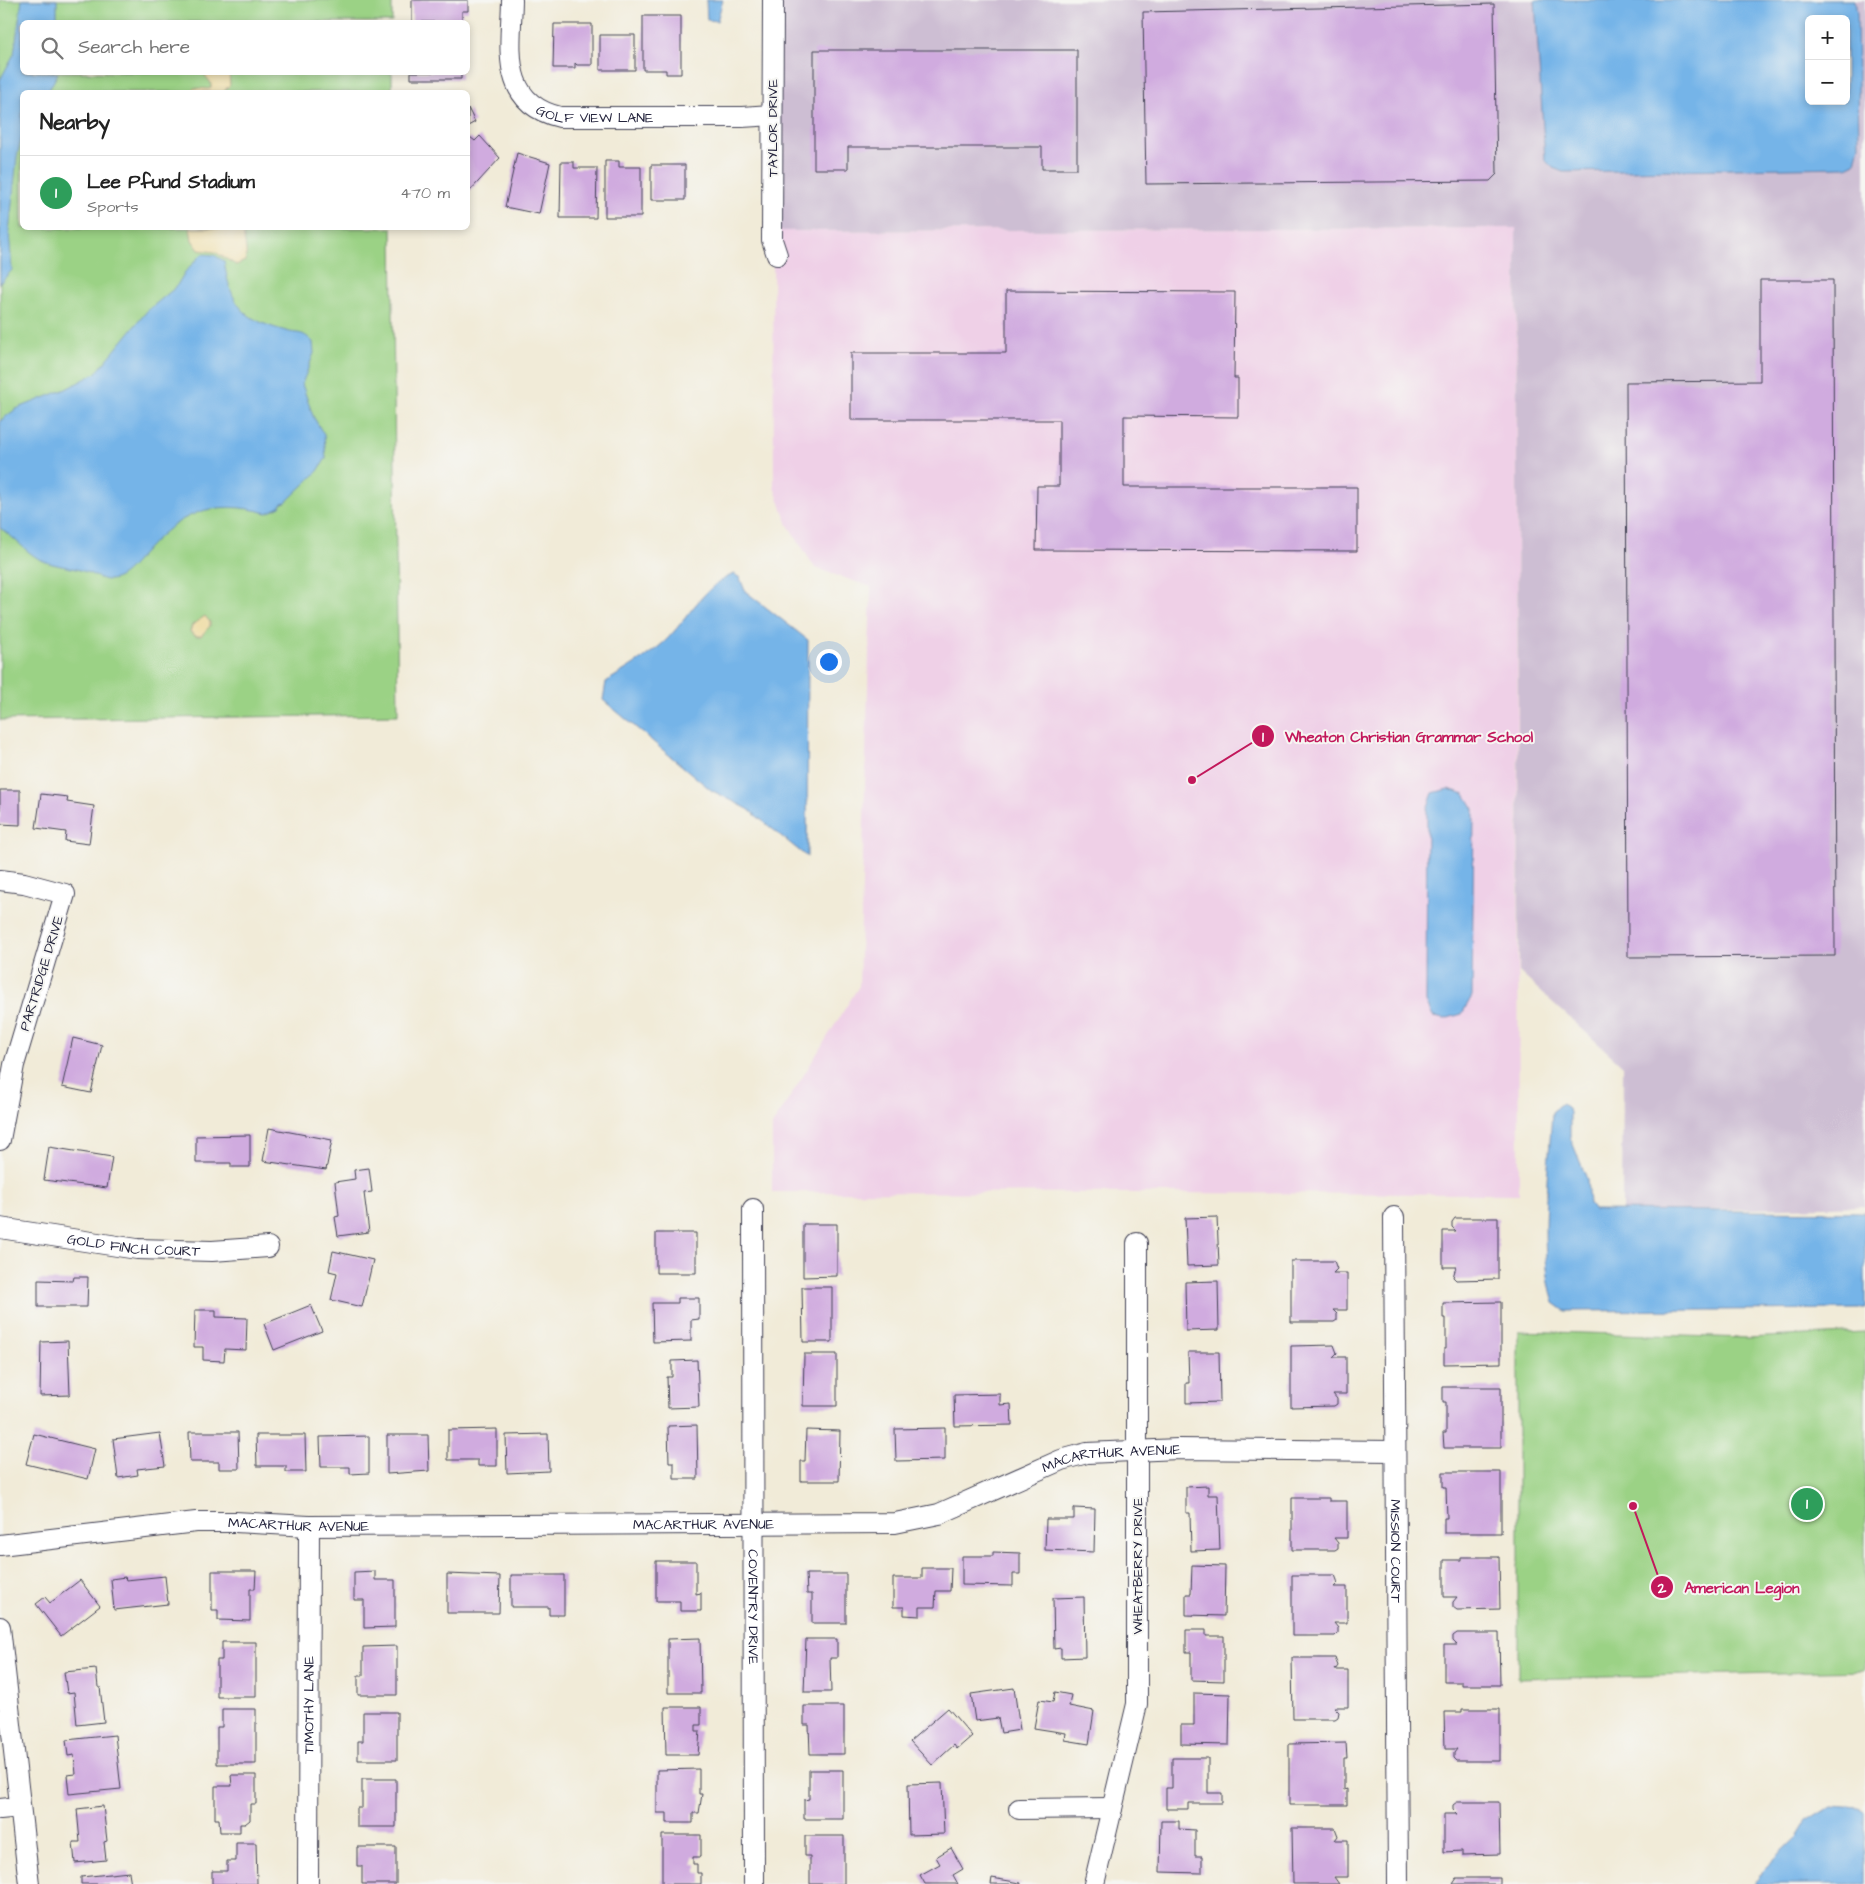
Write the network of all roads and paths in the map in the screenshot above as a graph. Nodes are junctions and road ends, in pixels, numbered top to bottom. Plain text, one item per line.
1 (512, 0) edge
2 (773, 0) edge
3 (772, 115) junction
4 (777, 256) dead end
5 (0, 880) edge
6 (0, 1140) edge
7 (754, 1209) dead end
8 (1394, 1217) dead end
9 (0, 1228) edge
10 (1137, 1243) dead end
11 (268, 1247) dead end
12 (1137, 1451) junction
13 (1395, 1451) junction
14 (753, 1525) junction
15 (309, 1526) junction
16 (0, 1545) edge
17 (0, 1627) edge
18 (20, 1806) junction
19 (1112, 1808) junction
20 (0, 1809) edge
21 (1019, 1809) dead end
22 (29, 1884) edge
23 (308, 1884) edge
24 (754, 1884) edge
25 (1094, 1884) edge
26 (1398, 1884) edge

1 - 3 street, GOLF VIEW LANE
2 - 3 street, TAYLOR DRIVE
3 - 4 street, TAYLOR DRIVE
5 - 6 street, PARTRIDGE DRIVE
7 - 14 street, COVENTRY DRIVE
8 - 13 street, MISSION COURT
9 - 11 street, GOLD FINCH COURT
10 - 12 street, WHEATBERRY DRIVE
12 - 13 street, MACARTHUR AVENUE
12 - 14 street, MACARTHUR AVENUE
12 - 19 street, WHEATBERRY DRIVE
13 - 26 street, MISSION COURT
14 - 15 street, MACARTHUR AVENUE
14 - 24 street, COVENTRY DRIVE
15 - 16 street, MACARTHUR AVENUE
15 - 23 street, TIMOTHY LANE
17 - 18 street
18 - 20 street
18 - 22 street
19 - 21 street
19 - 25 street, WHEATBERRY DRIVE

